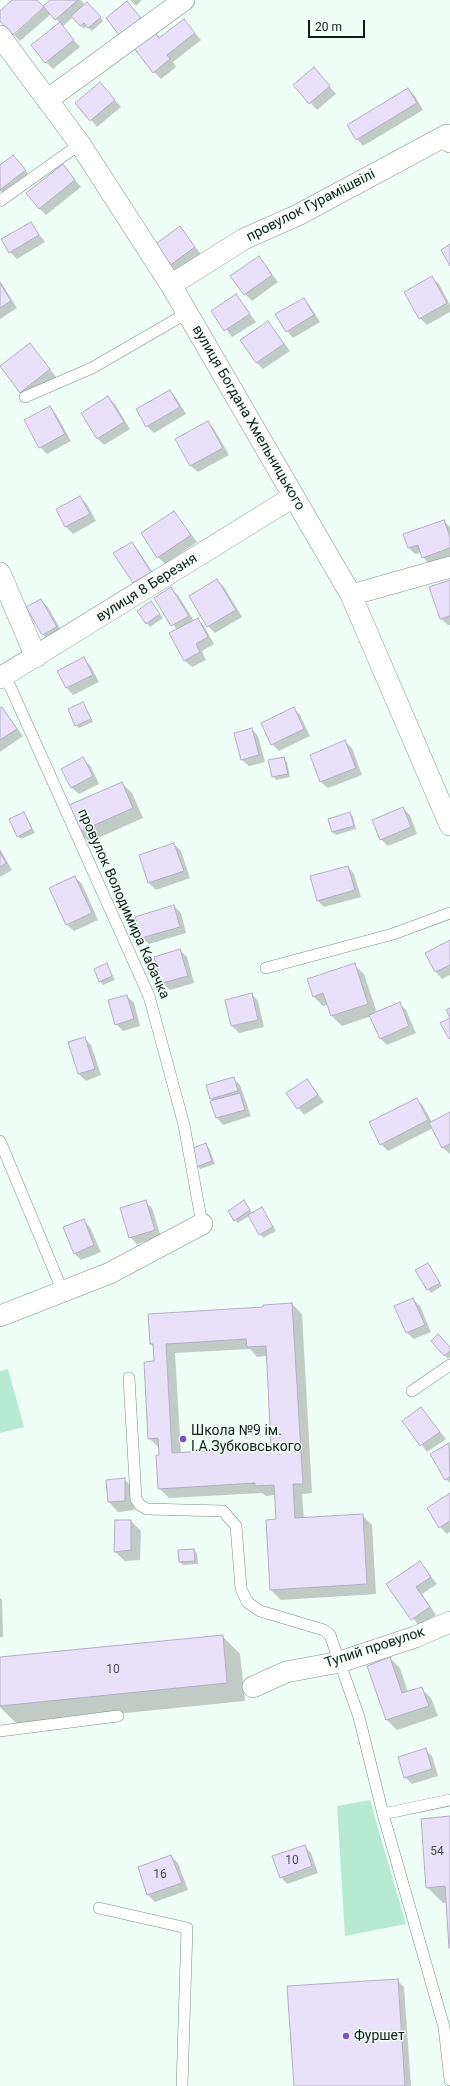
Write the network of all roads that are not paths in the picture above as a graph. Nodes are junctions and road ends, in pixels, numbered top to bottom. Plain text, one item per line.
1 (184, 0) edge
2 (0, 36) edge
3 (47, 100) junction
4 (450, 142) edge
5 (80, 144) junction
6 (0, 201) edge
7 (171, 285) junction
8 (188, 313) junction
9 (25, 396) dead end
10 (293, 496) junction
11 (450, 567) edge
12 (0, 573) edge
13 (351, 595) junction
14 (36, 656) junction
15 (3, 676) edge
16 (450, 825) edge
17 (450, 912) edge
18 (266, 968) dead end
19 (0, 1141) edge
20 (202, 1224) joint
21 (63, 1292) junction
22 (0, 1316) edge
23 (450, 1365) edge
24 (129, 1378) dead end
25 (412, 1391) dead end
26 (450, 1622) edge
27 (340, 1662) junction
28 (253, 1686) dead end
29 (118, 1716) dead end
30 (0, 1731) edge
31 (450, 1800) edge
32 (383, 1814) junction
33 (98, 1908) dead end
34 (450, 2080) edge
35 (182, 2086) edge

1 - 3 street
2 - 3 street, вулиця Богдана Хмельницького
3 - 5 street, вулиця Богдана Хмельницького
4 - 7 street, провулок Гурамішвілі
5 - 6 lane
5 - 7 street, вулиця Богдана Хмельницького
7 - 8 street, вулиця Богдана Хмельницького
8 - 9 lane
8 - 10 street, вулиця Богдана Хмельницького
10 - 13 street, вулиця Богдана Хмельницького
10 - 14 street, вулиця 8 Березня
11 - 13 street
12 - 14 street
13 - 16 street, вулиця Богдана Хмельницького
14 - 15 street, вулиця 8 Березня
15 - 20 lane, провулок Володимира Кабачка
17 - 18 lane
19 - 21 lane
20 - 21 street
21 - 22 street
23 - 25 lane
24 - 27 lane
26 - 27 street, Тупий провулок
27 - 28 street, Тупий провулок
27 - 32 lane
29 - 30 lane
31 - 32 lane
32 - 34 lane
33 - 35 lane

